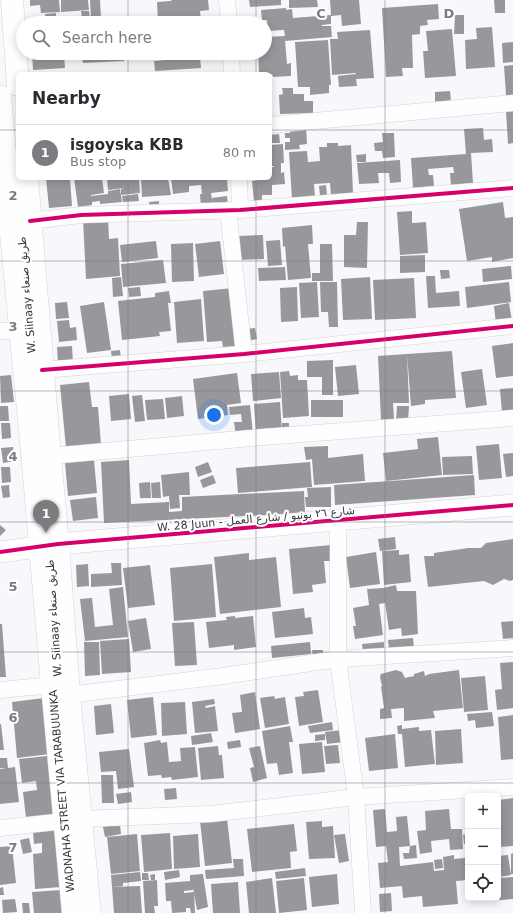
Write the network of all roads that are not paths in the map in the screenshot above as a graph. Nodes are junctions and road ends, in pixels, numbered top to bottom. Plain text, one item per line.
1 (12, 0) edge
2 (227, 0) edge
3 (228, 16) edge
4 (16, 57) edge
5 (16, 60) edge
6 (231, 60) edge
7 (17, 72) edge
8 (232, 72) edge
9 (0, 96) edge
10 (513, 103) edge
11 (272, 125) edge
12 (3, 154) edge
13 (26, 180) edge
14 (239, 180) edge
15 (513, 188) edge
16 (234, 210) junction
17 (30, 221) junction
18 (513, 326) edge
19 (10, 331) edge
20 (244, 354) junction
21 (42, 370) junction
22 (513, 418) edge
23 (50, 456) junction
24 (513, 505) edge
25 (338, 521) junction
26 (49, 546) junction
27 (0, 552) edge
28 (513, 648) edge
29 (338, 659) junction
30 (0, 690) edge
31 (60, 690) junction
32 (513, 788) edge
33 (356, 797) junction
34 (73, 820) junction
35 (0, 828) edge
36 (73, 913) edge
37 (90, 913) edge
38 (363, 913) edge

1 - 4 main road
2 - 3 street
5 - 7 main road
6 - 8 street
9 - 12 main road
10 - 11 street
12 - 19 main road
13 - 17 main road, W. Siinaay طريق صنعاء
14 - 16 street
15 - 16 street
16 - 17 street
16 - 20 street
17 - 21 main road, W. Siinaay طريق صنعاء
18 - 20 street
19 - 26 main road
20 - 21 street
21 - 23 main road, W. Siinaay طريق صنعاء
22 - 23 street
23 - 26 main road, W. Siinaay طريق صنعاء
24 - 25 street, W. 28 Juun - شارع ٢٦ يونيو / شارع العمل
25 - 26 street, W. 28 Juun - شارع ٢٦ يونيو / شارع العمل
25 - 29 street
26 - 27 street, W. 28 Juun - شارع ٢٦ يونيو / شارع العمل
26 - 31 main road, W. Siinaay طريق صنعاء
28 - 29 street
29 - 31 street
29 - 33 street
30 - 31 street
31 - 34 main road, W. Siinaay طريق صنعاء
32 - 33 street
33 - 34 street
33 - 38 street
34 - 35 street
34 - 36 main road, WADNAHA STREET VIA TARABUUNKA
34 - 37 main road, W. Siinaay طريق صنعاء

